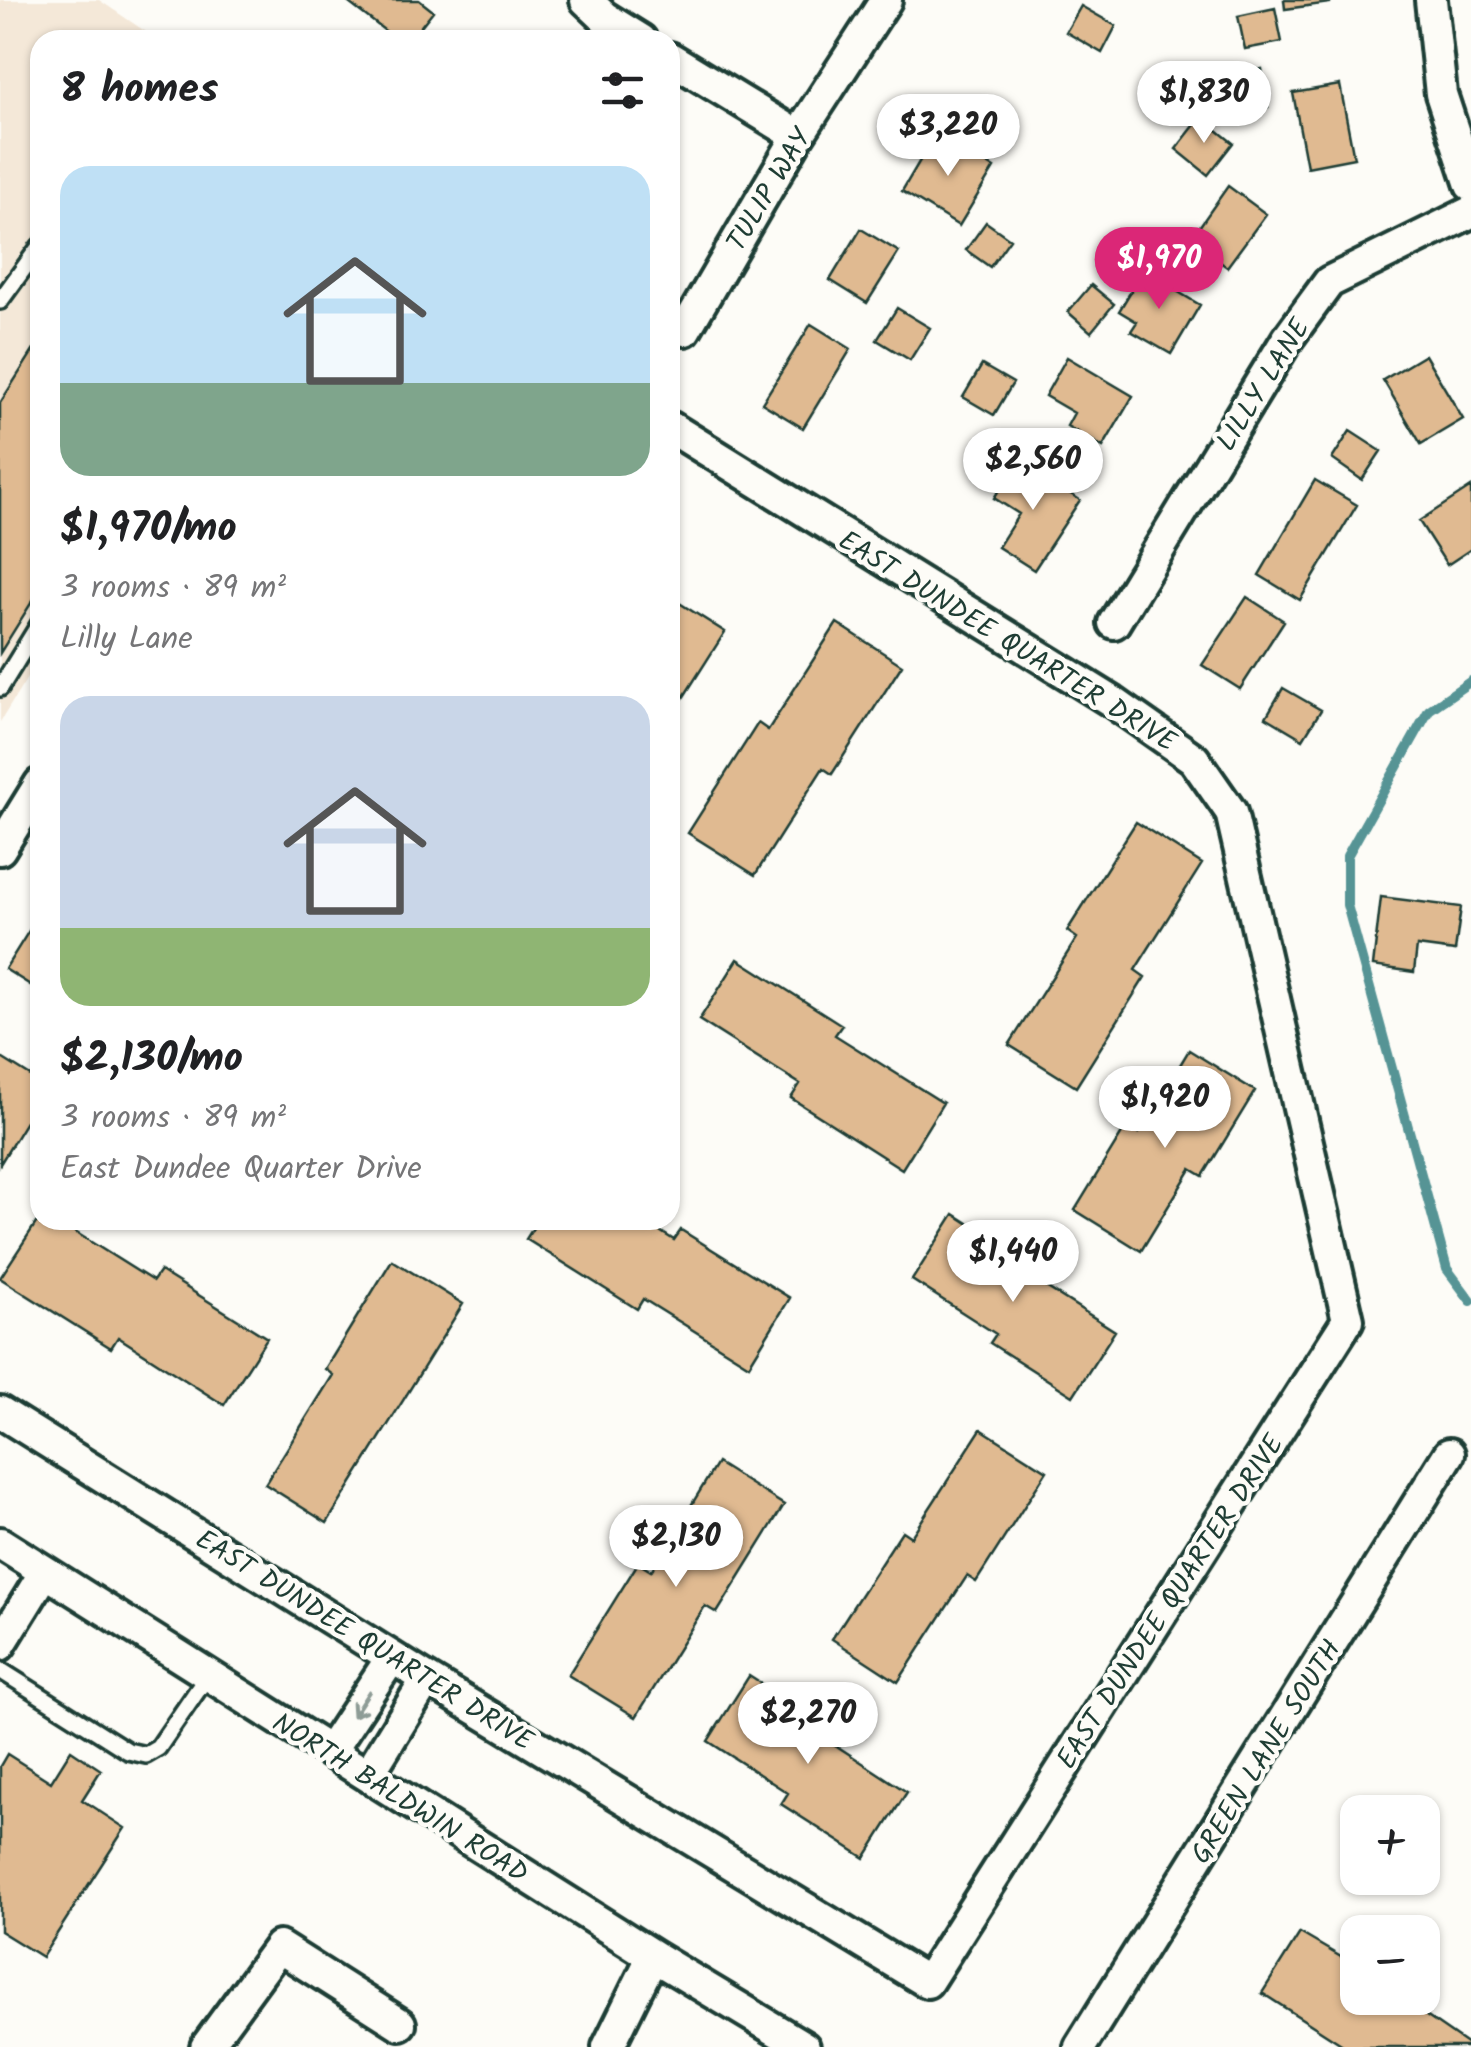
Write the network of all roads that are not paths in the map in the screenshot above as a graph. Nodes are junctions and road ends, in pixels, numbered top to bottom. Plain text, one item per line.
1 (586, 0) edge
2 (886, 0) edge
3 (1431, 0) edge
4 (625, 30) edge
5 (680, 64) edge
6 (798, 136) junction
7 (1471, 185) edge
8 (1471, 212) edge
9 (30, 260) edge
10 (0, 301) edge
11 (685, 330) dead end
12 (680, 433) edge
13 (1114, 623) dead end
14 (30, 639) edge
15 (0, 688) edge
16 (30, 800) edge
17 (0, 849) edge
18 (0, 1412) edge
19 (1449, 1454) dead end
20 (0, 1543) edge
21 (44, 1572) junction
22 (0, 1645) edge
23 (392, 1657) junction
24 (0, 1670) edge
25 (208, 1676) junction
26 (427, 1680) junction
27 (330, 1751) junction
28 (368, 1775) junction
29 (654, 1956) junction
30 (400, 2024) dead end
31 (206, 2047) edge
32 (608, 2047) edge
33 (804, 2047) edge
34 (1080, 2047) edge

1 - 4 street
2 - 6 street, TULIP WAY
3 - 7 street
5 - 6 street
6 - 11 street, TULIP WAY
8 - 13 street, LILLY LANE
9 - 10 lane
12 - 26 street, EAST DUNDEE QUARTER DRIVE
14 - 15 lane
16 - 17 street
18 - 23 street, EAST DUNDEE QUARTER DRIVE
19 - 34 street, GREEN LANE SOUTH
20 - 21 street, NORTH BALDWIN ROAD
21 - 22 street
21 - 25 street, NORTH BALDWIN ROAD
23 - 26 street, EAST DUNDEE QUARTER DRIVE
23 -> 27 street
24 - 25 lane
25 - 27 street, NORTH BALDWIN ROAD
26 - 28 street
27 - 28 street, NORTH BALDWIN ROAD
28 - 29 street, NORTH BALDWIN ROAD
29 - 32 street
29 - 33 street, NORTH BALDWIN ROAD
30 - 31 street

